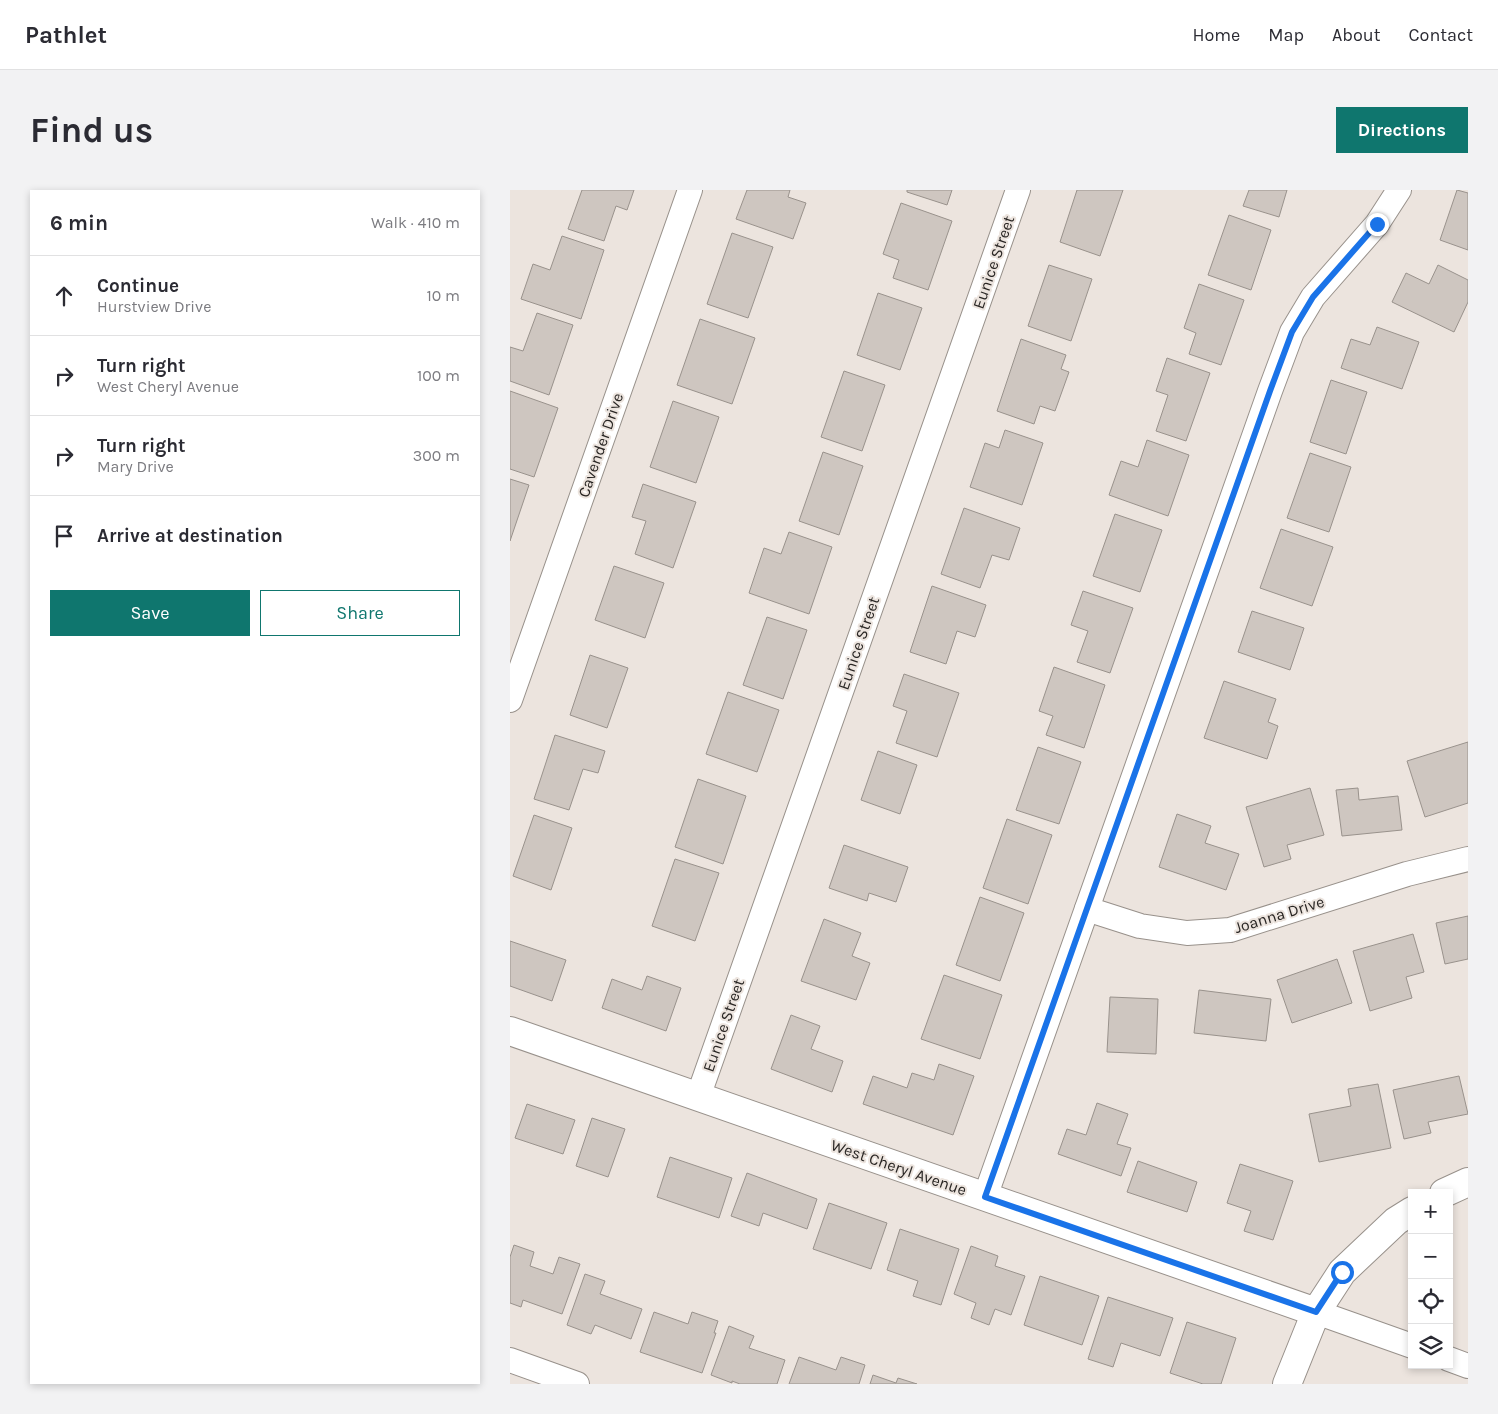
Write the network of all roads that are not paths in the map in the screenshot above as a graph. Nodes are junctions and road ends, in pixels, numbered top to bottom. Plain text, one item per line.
1 (690, 190) edge
2 (1018, 190) edge
3 (1399, 190) edge
4 (510, 700) edge
5 (1468, 859) edge
6 (1087, 909) junction
7 (510, 1031) edge
8 (698, 1097) junction
9 (1468, 1182) edge
10 (1453, 1189) edge
11 (985, 1197) junction
12 (1408, 1214) edge
13 (1316, 1312) junction
14 (1408, 1345) edge
15 (510, 1360) edge
16 (1453, 1360) edge
17 (1468, 1366) edge
18 (577, 1384) edge
19 (1286, 1384) edge

1 - 4 street, Cavender Drive
2 - 8 street, Eunice Street
3 - 6 street
5 - 6 street, Joanna Drive
6 - 11 street
7 - 8 street, West Cheryl Avenue
8 - 11 street, West Cheryl Avenue
9 - 10 street
11 - 13 street, West Cheryl Avenue
12 - 13 street
13 - 14 street
13 - 19 street
15 - 18 street
16 - 17 street

